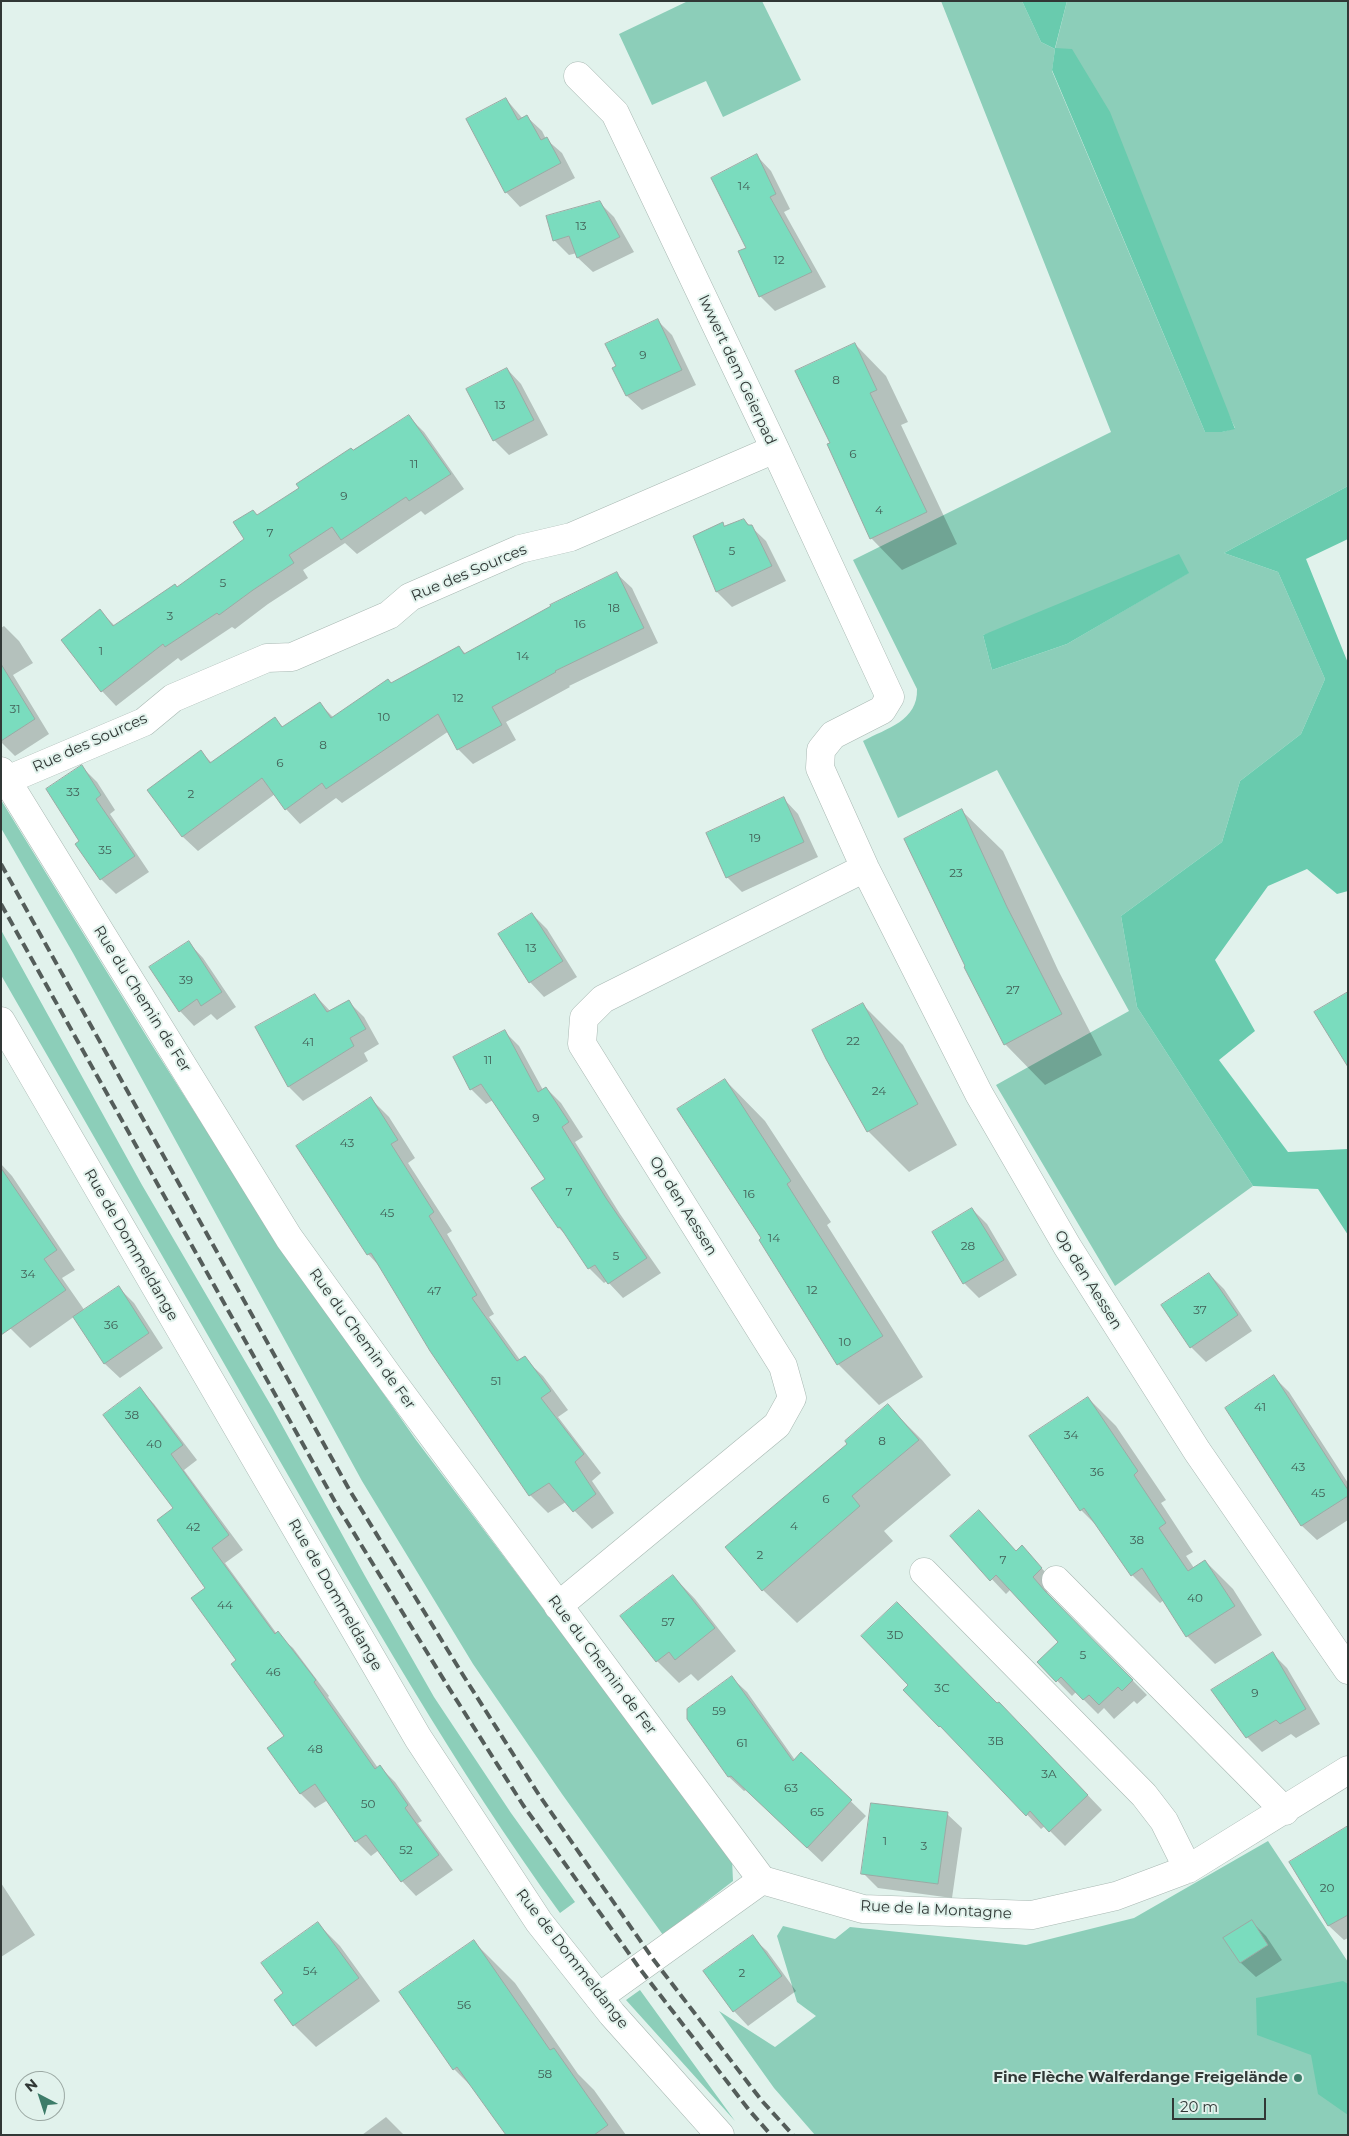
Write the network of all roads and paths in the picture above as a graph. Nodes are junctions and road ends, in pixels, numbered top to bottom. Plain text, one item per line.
1 (578, 76) dead end
2 (775, 448) junction
3 (880, 675) joint
4 (4, 775) edge
5 (865, 868) junction
6 (1, 1020) edge
7 (924, 1572) dead end
8 (1056, 1580) dead end
9 (558, 1606) junction
10 (1348, 1670) edge
11 (1348, 1770) edge
12 (1285, 1811) junction
13 (1188, 1869) junction
14 (762, 1880) junction
15 (599, 1997) junction
16 (720, 2135) edge

1 - 2 street, Iwwert dem Geierpad
2 - 3 street, Iwwert dem Geierpad
2 - 4 street, Rue des Sources
3 - 5 street, Op den Aessen
4 - 9 street, Rue du Chemin de Fer
5 - 9 street, Op den Aessen
5 - 10 street, Op den Aessen
6 - 15 street, Rue de Dommeldange
7 - 13 street
8 - 12 street
9 - 14 street, Rue du Chemin de Fer
11 - 12 street, Rue de la Montagne
12 - 13 street, Rue de la Montagne
13 - 14 street, Rue de la Montagne
14 - 15 street
15 - 16 street, Rue de Dommeldange

